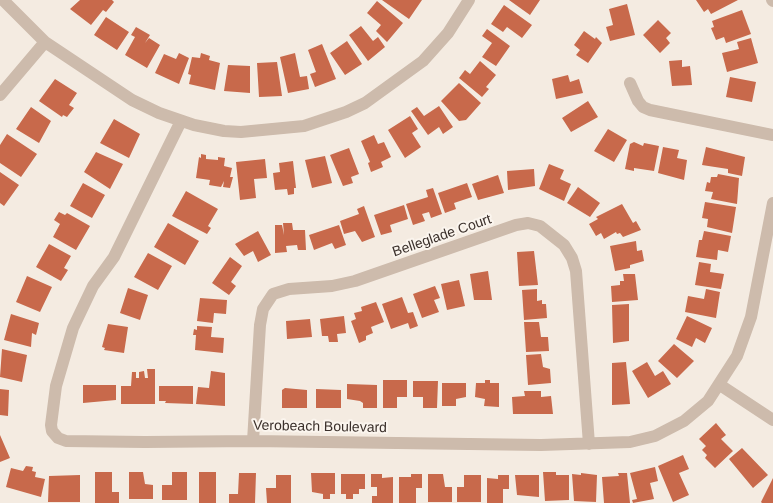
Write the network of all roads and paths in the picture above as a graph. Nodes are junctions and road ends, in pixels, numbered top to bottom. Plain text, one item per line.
1 (3, 0) edge
2 (469, 0) edge
3 (45, 42) junction
4 (630, 84) dead end
5 (0, 95) edge
6 (181, 121) junction
7 (773, 135) edge
8 (773, 203) edge
9 (720, 385) junction
10 (773, 420) edge
11 (252, 440) junction
12 (589, 444) junction

1 - 3 street
2 - 6 street
3 - 5 street
3 - 6 street
4 - 7 street
6 - 11 street, Verobeach Boulevard
8 - 9 street, Verobeach Boulevard
9 - 10 street
9 - 12 street, Verobeach Boulevard
11 - 12 street, Verobeach Boulevard
11 - 12 street, Belleglade Court

